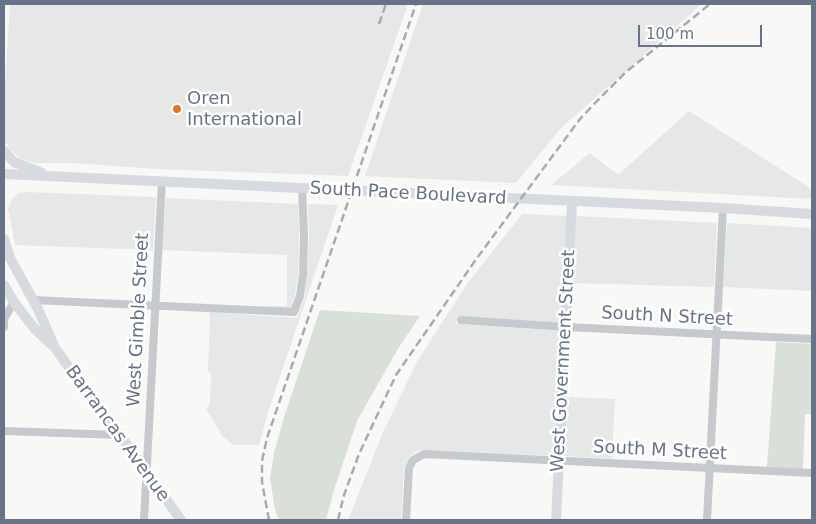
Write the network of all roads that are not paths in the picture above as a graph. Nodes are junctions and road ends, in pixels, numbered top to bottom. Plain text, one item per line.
1 (4, 151) edge
2 (4, 174) edge
3 (52, 176) junction
4 (162, 181) junction
5 (302, 188) junction
6 (572, 202) junction
7 (723, 208) junction
8 (812, 214) edge
9 (4, 238) edge
10 (4, 285) edge
11 (32, 300) junction
12 (14, 302) junction
13 (154, 306) junction
14 (461, 320) dead end
15 (4, 327) edge
16 (566, 327) junction
17 (716, 335) junction
18 (812, 339) edge
19 (55, 348) junction
20 (4, 431) edge
21 (120, 434) junction
22 (560, 460) junction
23 (709, 468) junction
24 (148, 473) junction
25 (812, 473) edge
26 (144, 520) edge
27 (180, 520) edge
28 (406, 520) edge
29 (556, 520) edge
30 (707, 520) edge

1 - 3 main road
2 - 3 main road, South Pace Boulevard
3 - 4 main road, South Pace Boulevard
4 - 5 main road, South Pace Boulevard
4 - 13 street, West Gimble Street
5 - 6 main road, South Pace Boulevard
5 - 13 street
6 - 7 main road, South Pace Boulevard
6 - 16 main road, West Government Street
7 - 8 main road, South Pace Boulevard
7 - 17 street
9 - 11 main road, Barrancas Avenue
10 - 12 main road, Barrancas Avenue
11 - 13 street
11 - 19 main road, Barrancas Avenue
12 - 15 street
12 - 19 main road, Barrancas Avenue
13 - 24 street, West Gimble Street
14 - 16 street, South N Street
16 - 17 street, South N Street
16 - 22 main road, West Government Street
17 - 18 street, South N Street
17 - 23 street
19 - 21 main road, Barrancas Avenue
20 - 21 street
21 - 24 main road, Barrancas Avenue
22 - 23 street, South M Street
22 - 28 street, South M Street
22 - 29 main road, West Government Street
23 - 25 street, South M Street
23 - 30 street
24 - 26 street, West Gimble Street
24 - 27 main road, Barrancas Avenue

